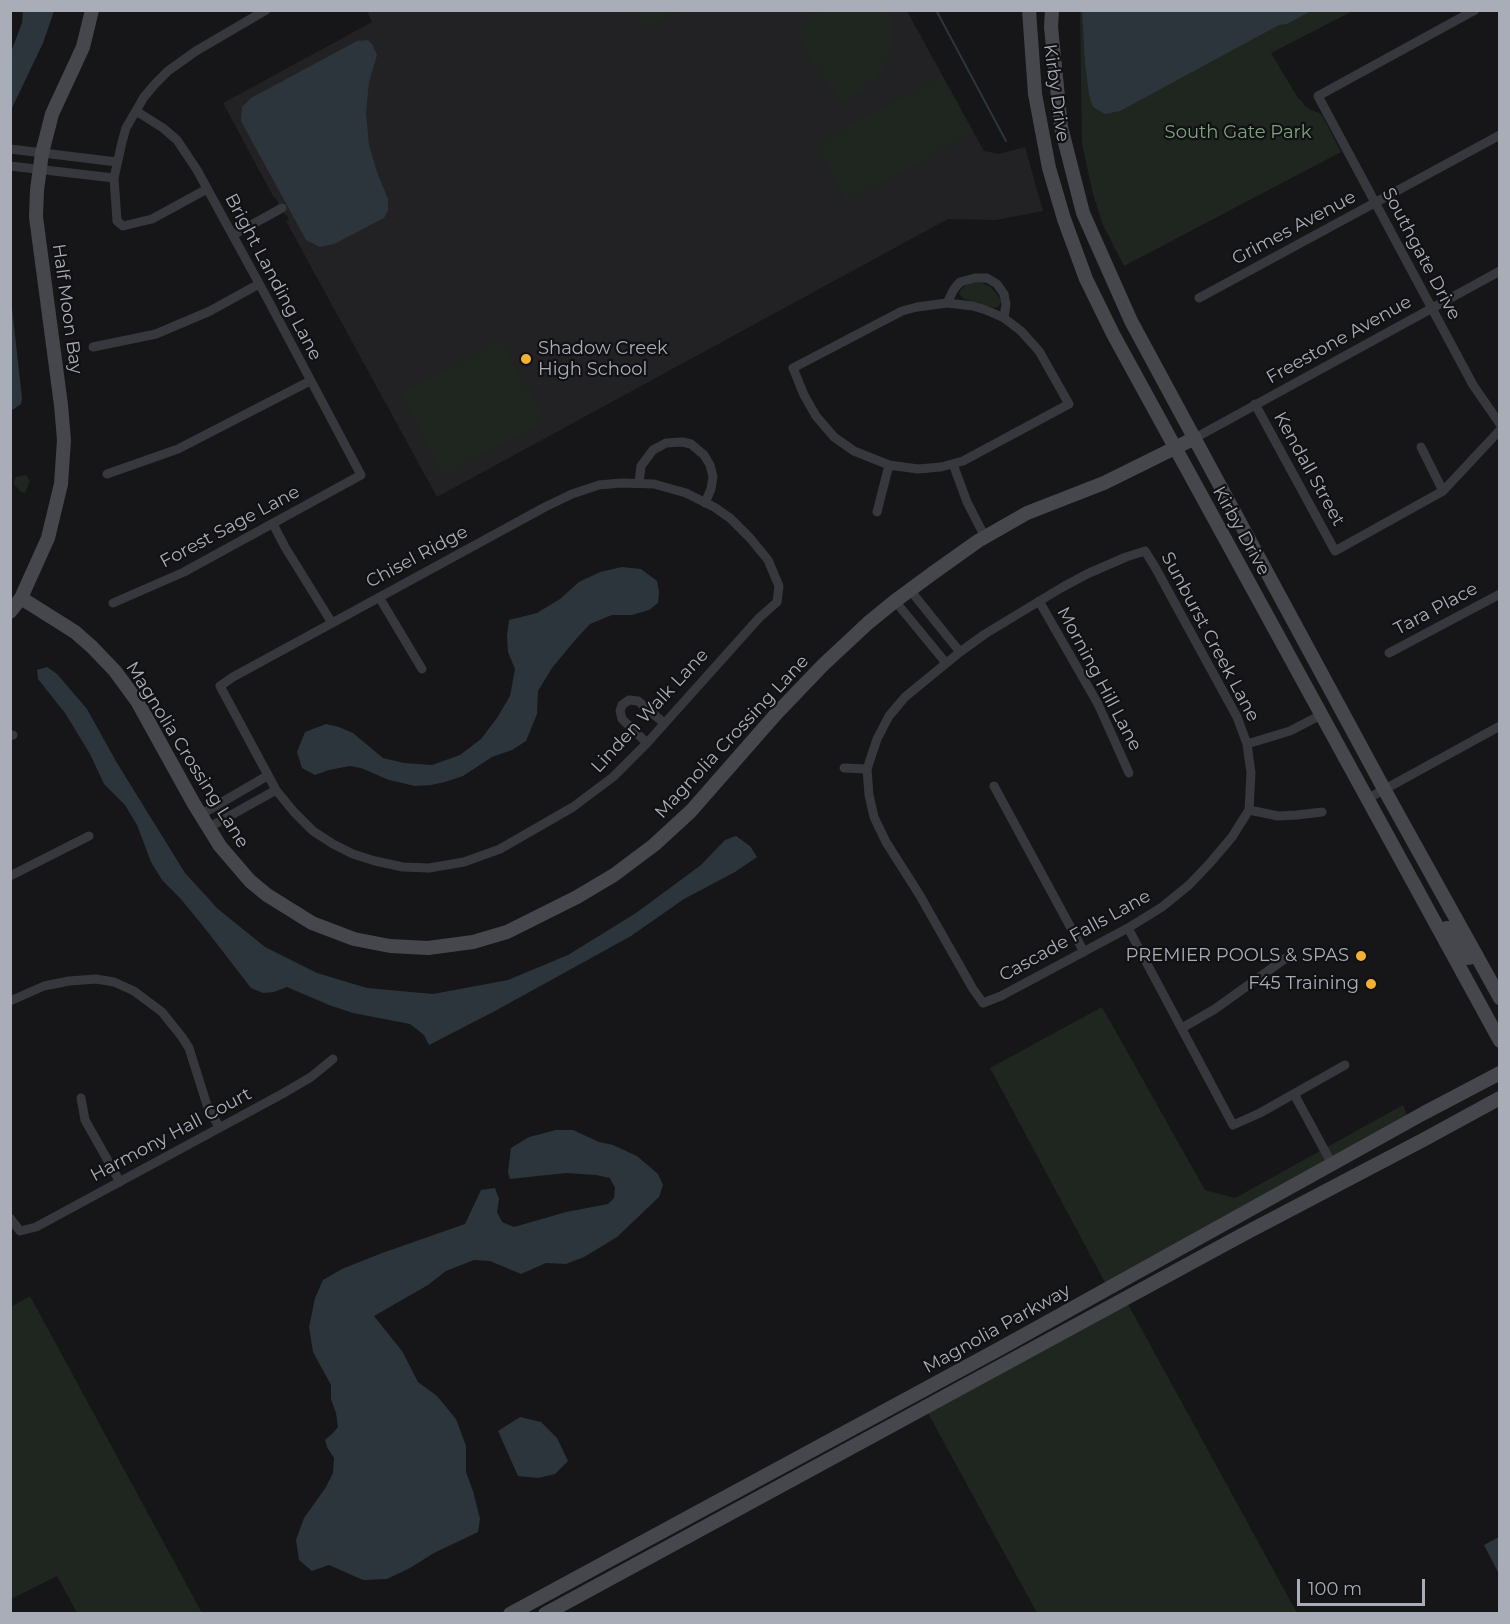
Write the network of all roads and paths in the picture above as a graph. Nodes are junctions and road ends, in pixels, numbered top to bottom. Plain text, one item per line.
1 (92, 10) edge
2 (266, 10) edge
3 (1029, 10) edge
4 (1052, 10) edge
5 (1475, 10) edge
6 (136, 111) junction
7 (1500, 135) edge
8 (10, 149) edge
9 (42, 153) junction
10 (117, 162) junction
11 (1070, 163) junction
12 (10, 166) edge
13 (1049, 168) junction
14 (40, 169) junction
15 (114, 178) junction
16 (207, 189) junction
17 (1375, 203) junction
18 (282, 208) dead end
19 (233, 235) junction
20 (1500, 271) edge
21 (260, 284) junction
22 (1199, 298) dead end
23 (947, 303) junction
24 (1432, 308) junction
25 (1004, 318) junction
26 (93, 347) dead end
27 (310, 381) junction
28 (1255, 404) junction
29 (1500, 424) edge
30 (1500, 430) edge
31 (1195, 438) junction
32 (1175, 447) junction
33 (1421, 447) dead end
34 (953, 464) junction
35 (889, 465) junction
36 (107, 474) dead end
37 (361, 475) joint
38 (639, 483) junction
39 (1443, 491) junction
40 (705, 503) junction
41 (877, 512) dead end
42 (273, 524) junction
43 (985, 537) junction
44 (779, 586) joint
45 (910, 590) junction
46 (1500, 594) edge
47 (379, 597) junction
48 (21, 598) junction
49 (895, 601) junction
50 (1039, 601) junction
51 (112, 603) dead end
52 (10, 612) edge
53 (332, 623) junction
54 (960, 652) junction
55 (1389, 653) dead end
56 (946, 663) junction
57 (422, 669) dead end
58 (220, 686) joint
59 (1321, 715) junction
60 (664, 723) junction
61 (1500, 726) edge
62 (647, 743) junction
63 (1247, 744) junction
64 (844, 768) dead end
65 (867, 769) junction
66 (1130, 773) dead end
67 (267, 776) junction
68 (994, 786) dead end
69 (1384, 789) junction
70 (276, 790) junction
71 (1367, 799) junction
72 (1249, 810) junction
73 (1322, 812) dead end
74 (200, 815) junction
75 (208, 828) junction
76 (89, 836) dead end
77 (10, 876) edge
78 (1421, 897) junction
79 (1128, 928) junction
80 (1084, 952) junction
81 (1477, 956) junction
82 (1286, 958) dead end
83 (1463, 974) junction
84 (1500, 998) edge
85 (10, 1001) edge
86 (1500, 1011) edge
87 (1182, 1028) junction
88 (1500, 1041) edge
89 (333, 1059) dead end
90 (1346, 1065) dead end
91 (1500, 1073) edge
92 (1294, 1094) junction
93 (81, 1098) dead end
94 (1500, 1098) edge
95 (219, 1127) junction
96 (1332, 1164) junction
97 (120, 1182) junction
98 (10, 1218) edge
99 (1242, 1235) junction
100 (911, 1396) junction
101 (835, 1456) junction
102 (510, 1614) edge
103 (544, 1614) edge

1 - 9 main road, Half Moon Bay
2 - 6 street
3 - 13 main road, Kirby Drive
4 - 11 main road, Kirby Drive
5 - 17 street, Southgate Drive
6 - 10 street
6 - 16 street, Bright Landing Lane
7 - 17 street, Grimes Avenue
8 - 9 street
9 - 10 street
9 - 14 main road, Half Moon Bay
10 - 15 street
11 - 13 main road
11 - 31 main road, Kirby Drive
12 - 14 street
13 - 32 main road, Kirby Drive
14 - 15 street
14 - 48 main road, Half Moon Bay
15 - 16 street
16 - 19 street, Bright Landing Lane
17 - 22 street, Grimes Avenue
17 - 24 street, Southgate Drive
18 - 19 street
19 - 21 street, Bright Landing Lane
20 - 24 street, Freestone Avenue
21 - 26 street
21 - 27 street, Bright Landing Lane
23 - 25 street
23 - 25 street
23 - 35 street
24 - 28 street, Freestone Avenue
24 - 29 street, Southgate Drive
25 - 34 street
27 - 36 street
27 - 37 street, Bright Landing Lane
28 - 31 street, Freestone Avenue
28 - 39 street, Kendall Street
30 - 39 street
31 - 32 main road, Magnolia Crossing Lane
31 - 69 main road, Kirby Drive
32 - 43 main road, Magnolia Crossing Lane
32 - 59 main road, Kirby Drive
33 - 39 street
34 - 35 street
34 - 43 street
35 - 41 street
37 - 42 street, Forest Sage Lane
38 - 40 street, Chisel Ridge
38 - 40 street
38 - 47 street, Chisel Ridge
40 - 44 street, Chisel Ridge
42 - 51 street, Forest Sage Lane
42 - 53 street
43 - 45 main road, Magnolia Crossing Lane
44 - 60 street, Linden Walk Lane
45 - 49 main road, Magnolia Crossing Lane
45 - 54 street
46 - 55 street, Tara Place
47 - 53 street, Chisel Ridge
47 - 57 street
48 - 52 main road, Half Moon Bay
48 - 74 main road, Magnolia Crossing Lane
49 - 56 street
49 - 75 main road, Magnolia Crossing Lane
50 - 54 street
50 - 63 street, Sunburst Creek Lane
50 - 66 street, Morning Hill Lane
53 - 58 street, Chisel Ridge
54 - 56 street
56 - 65 street
58 - 67 street, Linden Walk Lane
59 - 63 street
59 - 71 main road, Kirby Drive
60 - 62 street, Linden Walk Lane
60 - 62 street
61 - 69 street
62 - 70 street, Linden Walk Lane
63 - 72 street, Sunburst Creek Lane
64 - 65 street
65 - 80 street, Cascade Falls Lane
67 - 70 street, Linden Walk Lane
67 - 74 street
68 - 80 street
69 - 71 street
69 - 81 main road, Kirby Drive
70 - 75 street
71 - 78 main road, Kirby Drive
72 - 73 street
72 - 79 street, Cascade Falls Lane
74 - 75 main road, Magnolia Crossing Lane
76 - 77 street
78 - 81 main road
78 - 83 main road, Kirby Drive
79 - 80 street, Cascade Falls Lane
79 - 87 street
81 - 84 main road, Kirby Drive
82 - 87 street
83 - 86 main road
83 - 88 main road, Kirby Drive
85 - 95 street
87 - 92 street
89 - 95 street, Harmony Hall Court
90 - 92 street
91 - 96 main road, Magnolia Parkway
92 - 96 street
93 - 97 street
94 - 99 main road, Magnolia Parkway
95 - 97 street, Harmony Hall Court
96 - 99 main road
96 - 100 main road, Magnolia Parkway
97 - 98 street, Harmony Hall Court
99 - 101 main road, Magnolia Parkway
100 - 101 main road
100 - 102 main road, Magnolia Parkway
101 - 103 main road, Magnolia Parkway

